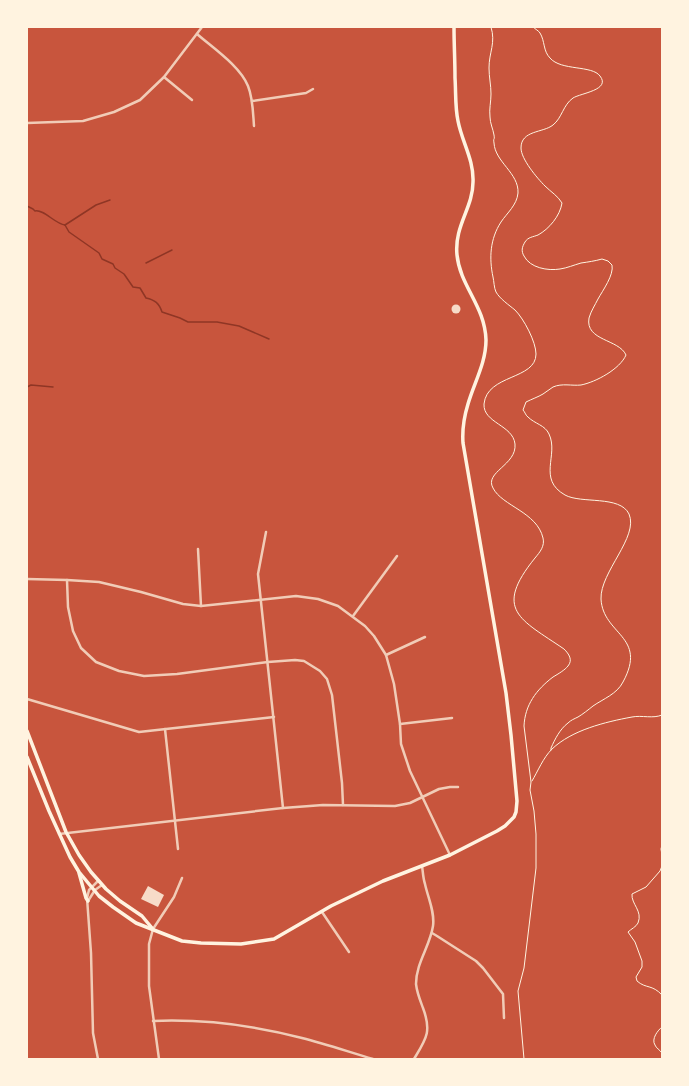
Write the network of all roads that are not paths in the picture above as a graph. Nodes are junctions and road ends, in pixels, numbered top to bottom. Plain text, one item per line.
1 (202, 27) edge
2 (454, 27) edge
3 (197, 34) junction
4 (164, 77) junction
5 (313, 90) dead end
6 (192, 100) dead end
7 (252, 101) junction
8 (27, 123) edge
9 (254, 126) dead end
10 (266, 532) dead end
11 (198, 549) dead end
12 (397, 556) dead end
13 (27, 580) edge
14 (67, 580) junction
15 (260, 599) junction
16 (201, 606) junction
17 (353, 616) junction
18 (425, 637) dead end
19 (386, 655) junction
20 (268, 662) junction
21 (27, 699) edge
22 (274, 717) junction
23 (452, 718) dead end
24 (400, 724) junction
25 (165, 729) junction
26 (27, 731) edge
27 (27, 756) edge
28 (458, 787) dead end
29 (423, 796) junction
30 (343, 805) junction
31 (283, 808) junction
32 (175, 820) junction
33 (66, 832) junction
34 (59, 834) junction
35 (178, 849) dead end
36 (450, 855) junction
37 (422, 866) junction
38 (79, 872) junction
39 (182, 878) dead end
40 (98, 881) junction
41 (102, 885) junction
42 (92, 887) junction
43 (95, 890) junction
44 (88, 901) junction
45 (322, 912) junction
46 (152, 929) junction
47 (432, 934) junction
48 (349, 952) dead end
49 (504, 1018) dead end
50 (153, 1021) junction
51 (98, 1059) edge
52 (159, 1059) edge
53 (373, 1059) edge
54 (414, 1059) edge

1 - 3 street
2 - 36 main road
3 - 4 street
3 - 7 street
4 - 6 street
4 - 8 street
5 - 7 street
7 - 9 street
10 - 15 street
11 - 16 street
12 - 17 street
13 - 14 street
14 - 16 street
14 - 20 street
15 - 16 street
15 - 17 street
15 - 20 street
17 - 19 street
18 - 19 street
19 - 24 street
20 - 22 street
20 - 30 street
21 - 25 street
22 - 25 street
22 - 31 street
23 - 24 street
24 - 29 street
25 - 32 street
26 - 33 main road
27 - 34 main road
28 - 29 street
29 - 30 street
29 - 36 street
30 - 31 street
31 - 32 street
32 - 33 street
32 - 35 street
33 - 34 street
33 - 40 main road
34 - 38 main road
36 - 37 main road
37 - 45 main road
37 - 47 street
38 - 42 main road
38 - 44 main road
39 - 46 street
40 - 41 main road
40 - 42 street
41 - 43 street
41 - 46 main road
42 - 43 main road
42 - 44 street
43 - 44 street
43 - 46 main road
44 - 51 street
45 - 46 main road
45 - 48 street
46 - 50 street
47 - 49 street
47 - 54 street
50 - 52 street
50 - 53 street

